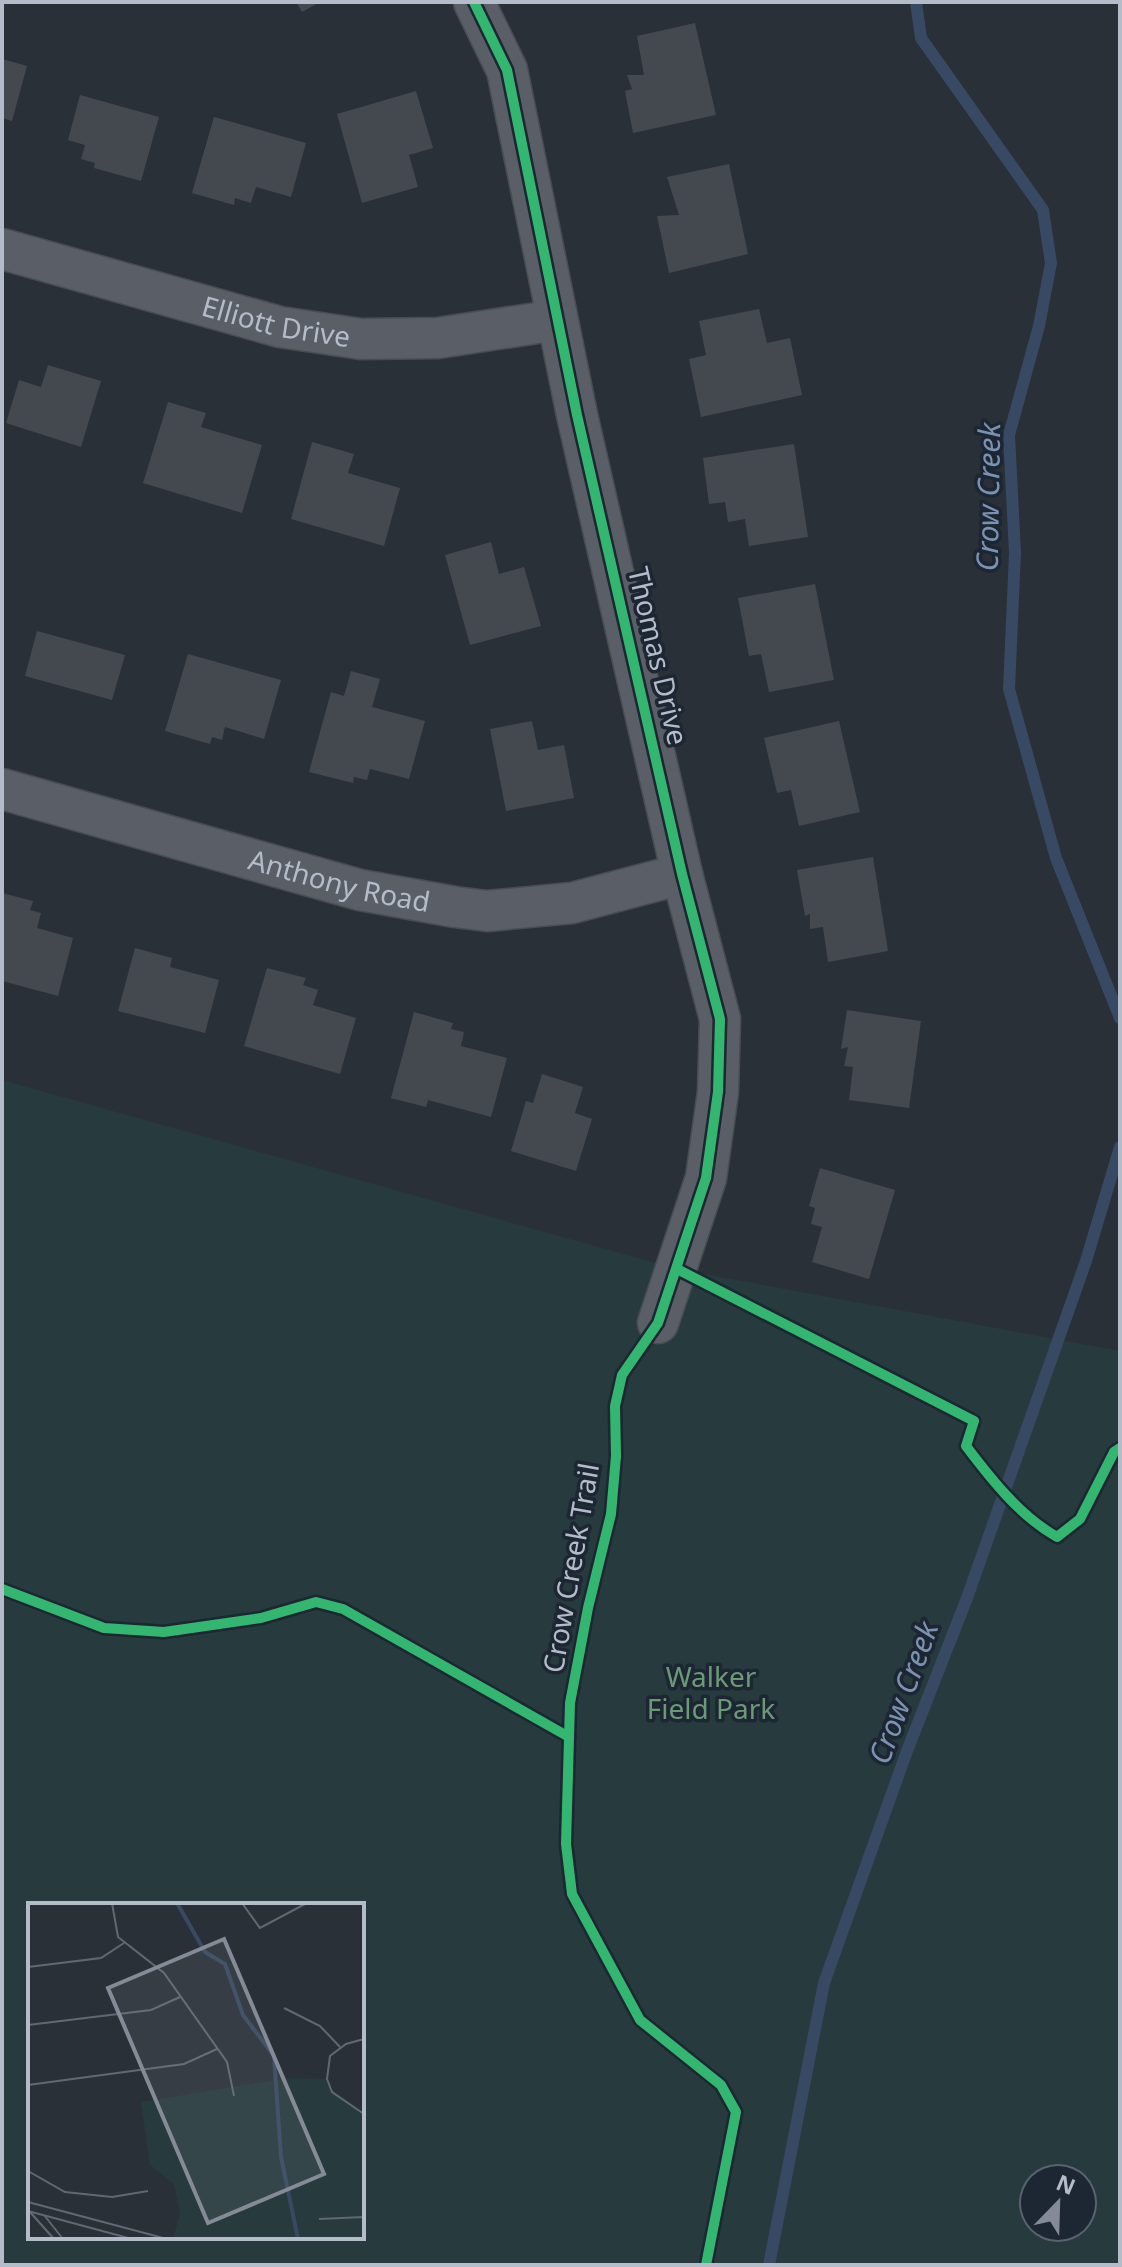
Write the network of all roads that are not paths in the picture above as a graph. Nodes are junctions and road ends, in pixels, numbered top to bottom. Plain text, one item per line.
1 (474, 2) edge
2 (2, 249) edge
3 (557, 320) junction
4 (2, 789) edge
5 (682, 874) junction
6 (658, 1323) dead end

1 - 3 street, Thomas Drive
2 - 3 street, Elliott Drive
3 - 5 street, Thomas Drive
4 - 5 street, Anthony Road
5 - 6 street, Thomas Drive

